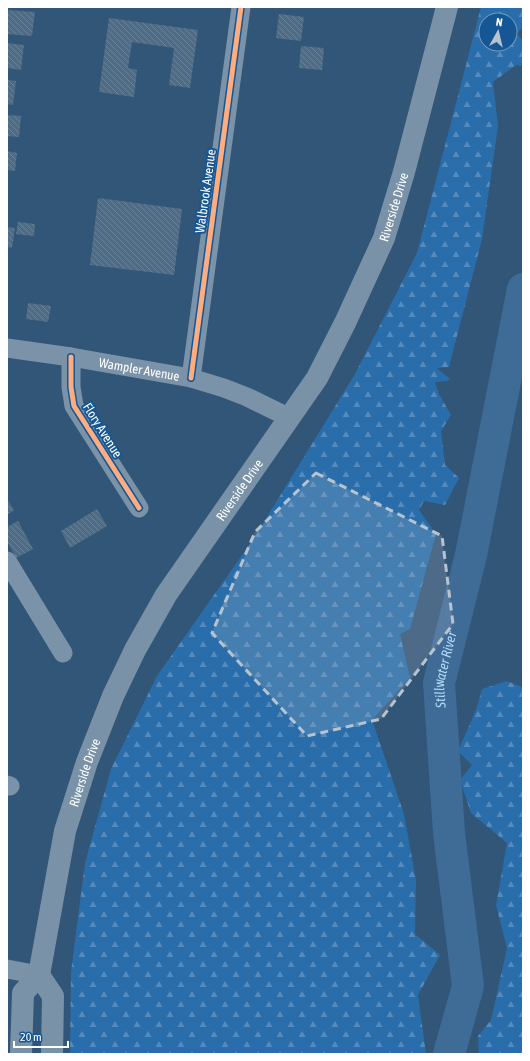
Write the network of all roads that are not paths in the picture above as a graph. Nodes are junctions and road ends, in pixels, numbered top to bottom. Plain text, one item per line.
1 (241, 7) edge
2 (447, 7) edge
3 (7, 348) edge
4 (71, 357) junction
5 (191, 378) junction
6 (290, 418) junction
7 (139, 508) dead end
8 (7, 561) edge
9 (62, 653) dead end
10 (7, 969) edge
11 (39, 975) junction
12 (21, 1054) edge
13 (52, 1054) edge

1 - 5 street, Walbrook Avenue
2 - 6 main road, Riverside Drive
3 - 4 street, Wampler Avenue
4 - 5 street, Wampler Avenue
4 - 7 street, Flory Avenue
5 - 6 street, Wampler Avenue
6 - 11 main road, Riverside Drive
8 - 9 street
10 - 11 street
11 - 12 main road
11 - 13 main road

